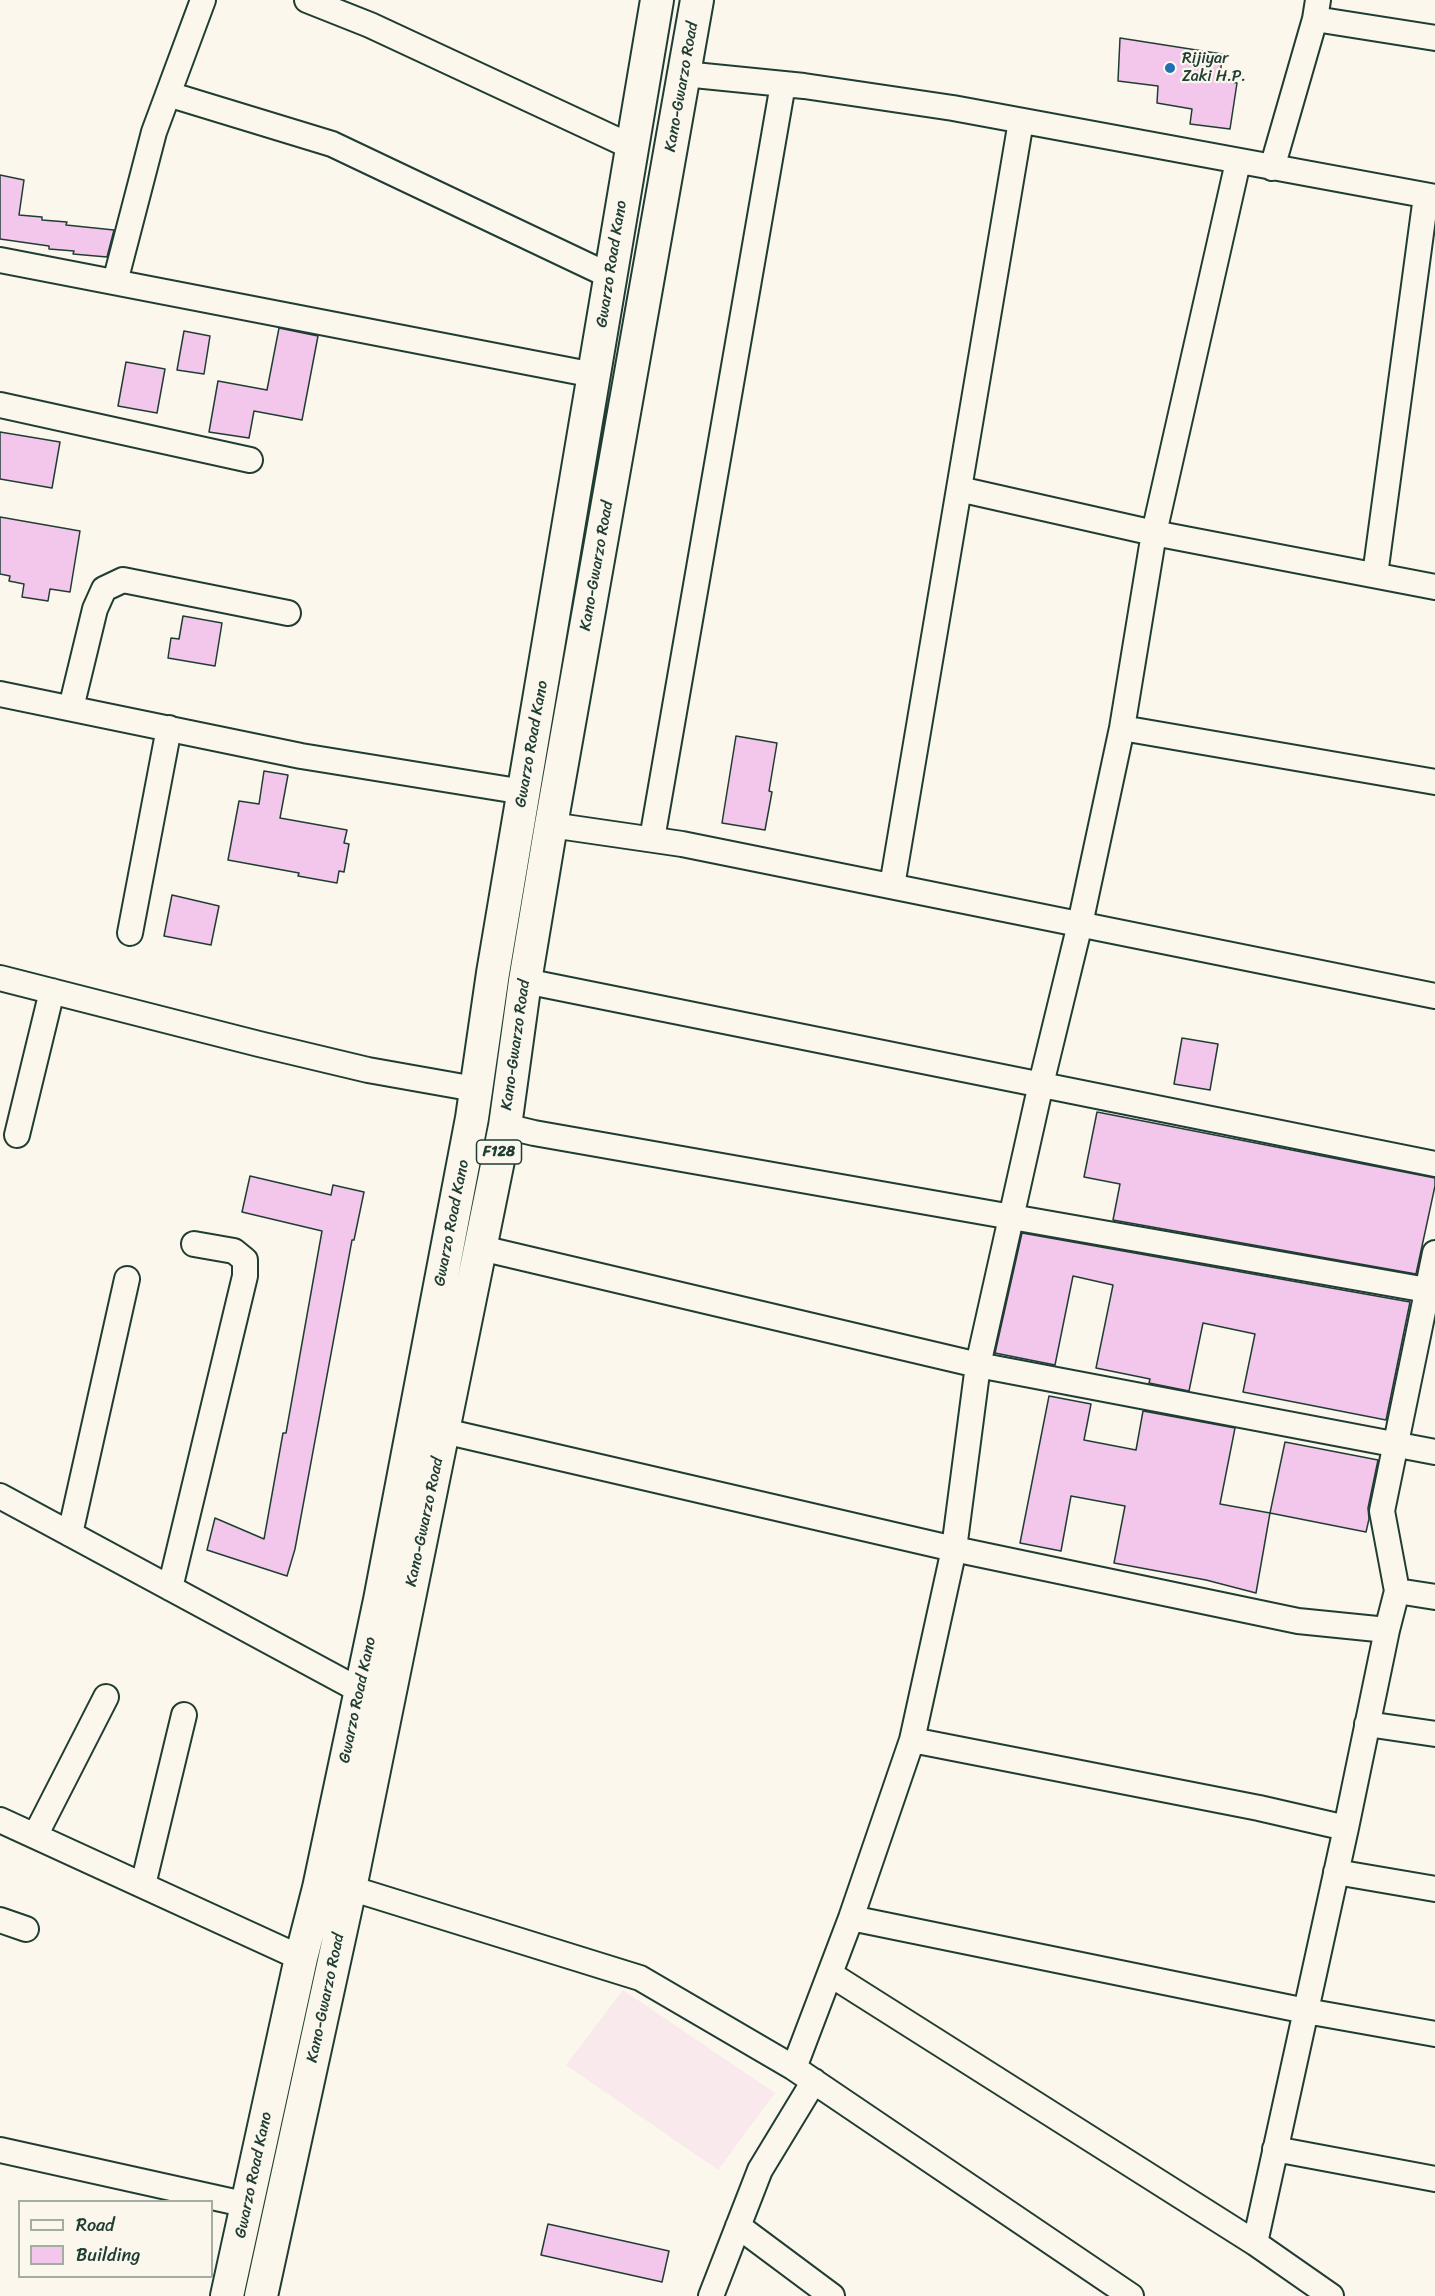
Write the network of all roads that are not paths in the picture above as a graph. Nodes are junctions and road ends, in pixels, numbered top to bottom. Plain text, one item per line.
1 (203, 0) edge
2 (307, 0) edge
3 (657, 0) edge
4 (697, 0) edge
5 (344, 7) edge
6 (1316, 10) edge
7 (1435, 38) edge
8 (684, 74) junction
9 (783, 84) junction
10 (168, 94) junction
11 (1021, 121) junction
12 (632, 147) junction
13 (1238, 162) junction
14 (1272, 168) junction
15 (1431, 196) edge
16 (0, 261) edge
17 (610, 276) junction
18 (115, 282) junction
19 (594, 375) junction
20 (0, 405) edge
21 (249, 460) dead end
22 (959, 489) junction
23 (1154, 533) junction
24 (1375, 575) junction
25 (1435, 587) edge
26 (556, 599) junction
27 (590, 602) junction
28 (288, 613) dead end
29 (0, 694) edge
30 (71, 708) junction
31 (169, 728) junction
32 (1122, 728) junction
33 (1435, 782) edge
34 (524, 792) junction
35 (551, 825) junction
36 (652, 839) junction
37 (892, 886) junction
38 (1080, 924) junction
39 (130, 933) dead end
40 (0, 978) edge
41 (525, 981) junction
42 (52, 992) junction
43 (1435, 996) edge
44 (1041, 1084) junction
45 (475, 1089) junction
46 (505, 1126) junction
47 (17, 1135) dead end
48 (1435, 1164) edge
49 (1010, 1217) junction
50 (194, 1244) dead end
51 (481, 1248) junction
52 (1435, 1253) edge
53 (127, 1279) dead end
54 (1427, 1290) junction
55 (978, 1365) junction
56 (444, 1431) junction
57 (1394, 1444) junction
58 (1435, 1452) edge
59 (0, 1496) edge
60 (70, 1534) junction
61 (954, 1549) junction
62 (170, 1588) junction
63 (1397, 1591) junction
64 (1435, 1597) edge
65 (1387, 1630) junction
66 (359, 1690) junction
67 (106, 1697) dead end
68 (184, 1715) dead end
69 (1367, 1724) junction
70 (1435, 1734) edge
71 (912, 1740) junction
72 (0, 1820) edge
73 (1346, 1828) junction
74 (35, 1836) junction
75 (1336, 1872) junction
76 (143, 1885) junction
77 (350, 1888) junction
78 (1435, 1889) edge
79 (851, 1918) junction
80 (0, 1920) edge
81 (26, 1929) dead end
82 (301, 1958) junction
83 (830, 1974) junction
84 (1306, 2011) junction
85 (1435, 2034) edge
86 (794, 2068) junction
87 (814, 2081) junction
88 (1275, 2149) junction
89 (0, 2150) edge
90 (1435, 2179) edge
91 (248, 2205) junction
92 (738, 2226) junction
93 (1255, 2243) junction
94 (227, 2296) edge
95 (261, 2296) edge
96 (711, 2296) edge
97 (832, 2296) edge
98 (1131, 2296) edge
99 (1331, 2296) edge

1 - 10 street
2 - 5 street
3 - 12 main road, Gwarzo Road Kano / F128
4 - 8 main road, Kano-Gwarzo Road / F128
5 - 12 street
6 - 7 street
6 - 14 street
8 - 9 street
8 - 27 main road, Kano-Gwarzo Road / F128
9 - 11 street
9 - 36 street
10 - 17 street
10 - 18 street
11 - 13 street
11 - 22 street
12 - 17 main road, Gwarzo Road Kano / F128
13 - 14 street
13 - 23 street
14 - 15 street
15 - 24 street
16 - 18 street
17 - 19 main road, Gwarzo Road Kano / F128
18 - 19 street
19 - 26 main road, Gwarzo Road Kano / F128
20 - 21 street
22 - 23 street
22 - 37 street
23 - 24 street
23 - 32 street
24 - 25 street
26 - 27 main road
26 - 34 main road, Gwarzo Road Kano / F128
27 - 35 main road, Kano-Gwarzo Road / F128
28 - 30 street
29 - 30 street
30 - 31 street
31 - 34 street
31 - 39 street
32 - 33 street
32 - 38 street
34 - 45 main road, Gwarzo Road Kano / F128
35 - 36 street
35 - 41 main road, Kano-Gwarzo Road / F128
36 - 37 street
37 - 38 street
38 - 43 street
38 - 44 street
40 - 42 street
41 - 44 street
41 - 46 main road, Kano-Gwarzo Road / F128
42 - 45 street
42 - 47 street
44 - 48 street
44 - 49 street
45 - 66 main road, Gwarzo Road Kano / F128
46 - 49 street
46 - 51 main road, Kano-Gwarzo Road / F128
49 - 54 street
49 - 55 street
50 - 62 street
51 - 55 street
51 - 56 main road, Kano-Gwarzo Road / F128
52 - 54 street
53 - 60 street
54 - 57 street
55 - 57 street
55 - 61 street
56 - 61 street
56 - 77 main road, Kano-Gwarzo Road / F128
57 - 58 street
57 - 63 street
59 - 60 street
60 - 62 street
61 - 65 street
61 - 71 street
62 - 66 street
63 - 64 street
63 - 65 street
65 - 69 street
66 - 82 main road, Gwarzo Road Kano / F128
67 - 74 street
68 - 76 street
69 - 70 street
69 - 73 street
71 - 73 street
71 - 79 street
72 - 74 street
73 - 75 street
74 - 76 street
75 - 78 street
75 - 84 street
76 - 82 street
77 - 86 street
77 - 95 main road, Kano-Gwarzo Road / F128
79 - 83 street
79 - 84 street
80 - 81 street
82 - 91 main road, Gwarzo Road Kano / F128
83 - 86 street
83 - 93 street
84 - 85 street
84 - 88 street
86 - 87 street
87 - 92 street
87 - 98 street
88 - 90 street
88 - 93 street
89 - 91 street
91 - 94 main road, Gwarzo Road Kano / F128
92 - 96 street
92 - 97 street
93 - 99 street

